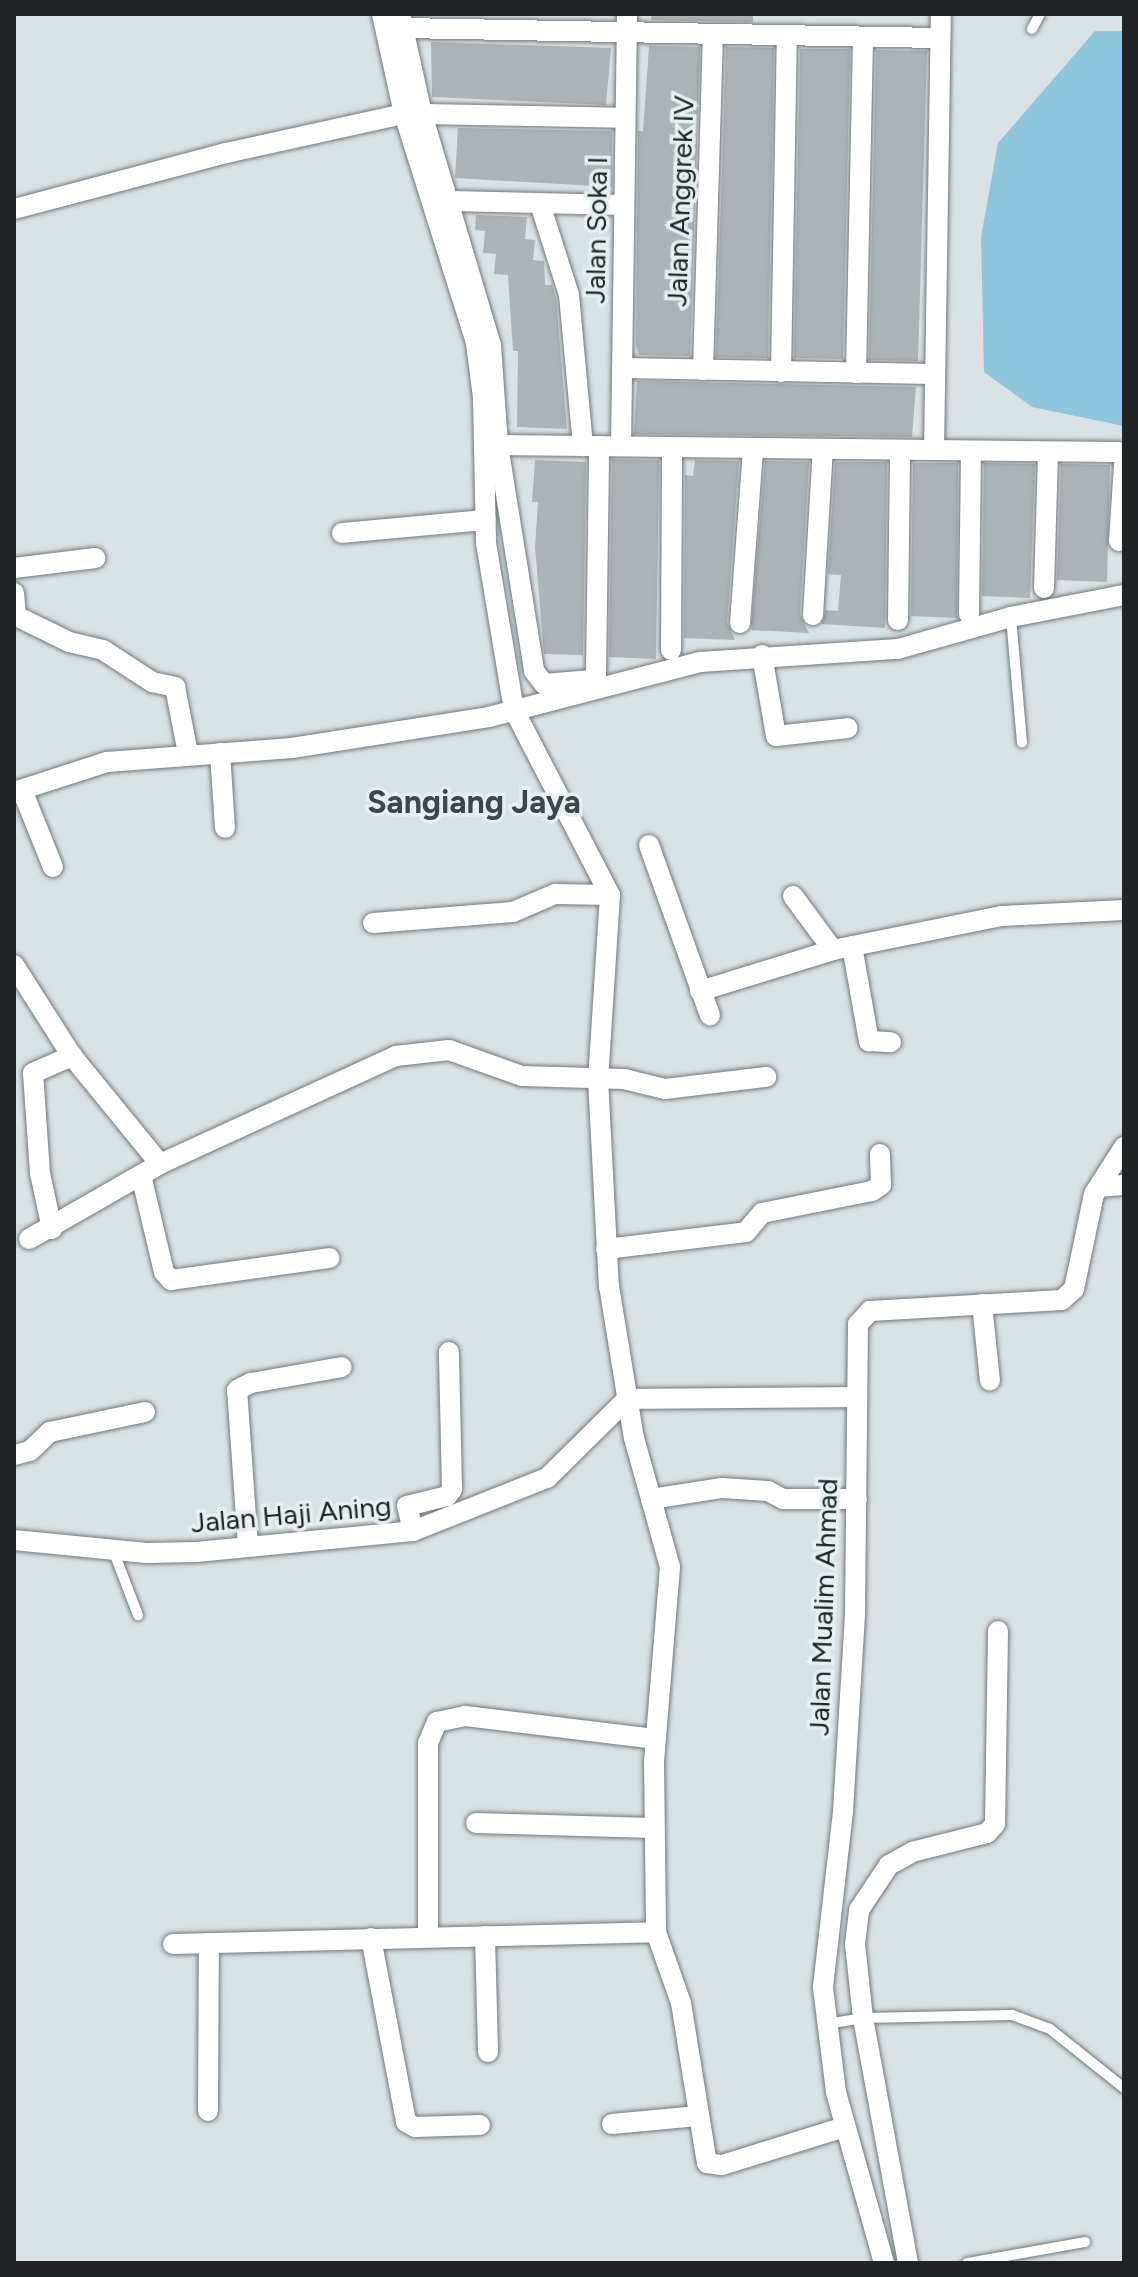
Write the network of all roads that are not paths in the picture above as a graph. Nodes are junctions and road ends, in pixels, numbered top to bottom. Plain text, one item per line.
1 (382, 14) edge
2 (941, 14) edge
3 (1040, 14) edge
4 (402, 21) edge
5 (627, 23) edge
6 (1032, 29) dead end
7 (713, 34) junction
8 (787, 35) junction
9 (863, 37) junction
10 (940, 38) junction
11 (413, 114) junction
12 (625, 118) junction
13 (451, 201) junction
14 (540, 204) junction
15 (624, 205) junction
16 (14, 209) edge
17 (622, 368) junction
18 (703, 370) junction
19 (781, 372) junction
20 (856, 373) junction
21 (935, 374) junction
22 (498, 445) junction
23 (591, 446) junction
24 (621, 446) junction
25 (672, 447) junction
26 (823, 449) junction
27 (753, 450) junction
28 (900, 450) junction
29 (934, 450) junction
30 (971, 451) junction
31 (1048, 452) junction
32 (1124, 458) edge
33 (1124, 465) edge
34 (485, 520) junction
35 (342, 533) dead end
36 (1119, 541) dead end
37 (95, 558) dead end
38 (14, 568) edge
39 (1044, 588) dead end
40 (14, 593) edge
41 (1124, 595) edge
42 (969, 614) dead end
43 (15, 615) edge
44 (813, 615) dead end
45 (1011, 617) junction
46 (898, 620) dead end
47 (740, 623) dead end
48 (671, 650) dead end
49 (762, 655) junction
50 (514, 710) junction
51 (848, 728) dead end
52 (1022, 743) dead end
53 (188, 753) junction
54 (220, 753) junction
55 (18, 791) edge
56 (225, 828) dead end
57 (649, 845) dead end
58 (53, 867) dead end
59 (610, 895) junction
60 (793, 896) dead end
61 (1124, 910) edge
62 (373, 923) dead end
63 (842, 948) junction
64 (14, 965) edge
65 (700, 991) junction
66 (710, 1015) dead end
67 (891, 1042) dead end
68 (72, 1056) junction
69 (766, 1077) dead end
70 (598, 1079) junction
71 (1124, 1147) edge
72 (880, 1154) dead end
73 (160, 1164) junction
74 (141, 1175) junction
75 (1124, 1185) edge
76 (1100, 1187) junction
77 (52, 1229) junction
78 (29, 1239) dead end
79 (606, 1249) junction
80 (329, 1258) dead end
81 (982, 1304) junction
82 (449, 1352) dead end
83 (342, 1367) dead end
84 (990, 1381) dead end
85 (855, 1397) junction
86 (627, 1399) junction
87 (145, 1412) dead end
88 (14, 1455) edge
89 (651, 1499) junction
90 (857, 1499) junction
91 (413, 1531) junction
92 (14, 1540) edge
93 (248, 1546) junction
94 (113, 1550) junction
95 (138, 1615) dead end
96 (998, 1631) dead end
97 (655, 1739) junction
98 (476, 1823) dead end
99 (653, 1828) junction
100 (656, 1932) junction
101 (485, 1936) junction
102 (428, 1937) junction
103 (371, 1938) junction
104 (209, 1943) junction
105 (173, 1944) dead end
106 (863, 2018) junction
107 (826, 2024) junction
108 (488, 2052) dead end
109 (1124, 2088) edge
110 (208, 2111) dead end
111 (698, 2116) junction
112 (612, 2124) dead end
113 (480, 2125) dead end
114 (845, 2127) junction
115 (1085, 2242) dead end
116 (884, 2263) edge
117 (908, 2263) edge
118 (967, 2263) edge

1 - 11 street
2 - 10 street
3 - 6 lane
4 - 5 street
4 - 11 street
5 - 7 street
5 - 12 street, Jalan Soka I
7 - 8 street
7 - 18 street, Jalan Anggrek IV
8 - 9 street
8 - 19 street
9 - 10 street
9 - 20 street
10 - 21 street
11 - 12 street
11 - 13 street
11 - 16 street
11 - 34 street
12 - 15 street, Jalan Soka I
13 - 14 street
13 - 22 street
14 - 15 street
14 - 23 street
15 - 17 street, Jalan Soka I
17 - 18 street
17 - 24 street, Jalan Soka I
18 - 19 street
19 - 20 street
20 - 21 street
21 - 29 street
22 - 23 street
22 - 23 street
23 - 24 street
24 - 25 street
25 - 27 street
25 - 48 street
26 - 27 street
26 - 28 street
26 - 44 street
27 - 47 street
28 - 29 street
28 - 46 street
29 - 30 street
30 - 31 street
30 - 42 street
31 - 32 street
31 - 39 street
33 - 36 street
34 - 35 street
34 - 50 street
37 - 38 street
40 - 43 street
41 - 45 street
43 - 53 street
45 - 49 street
45 - 52 lane
49 - 50 street
49 - 51 street
50 - 54 street
50 - 59 street
53 - 54 street
53 - 55 street
54 - 56 street
55 - 58 street
57 - 65 street
59 - 62 street
59 - 70 street
60 - 63 street
61 - 63 street
63 - 65 street
63 - 67 street
64 - 68 street
65 - 66 street
68 - 73 street
68 - 77 street
69 - 70 street
70 - 73 street
70 - 79 street
71 - 76 street, Jalan Mualim Ahmad
72 - 79 street
73 - 74 street
74 - 77 street
74 - 80 street
75 - 76 street
76 - 81 street, Jalan Mualim Ahmad
77 - 78 street
79 - 86 street
81 - 84 street
81 - 85 street, Jalan Mualim Ahmad
82 - 91 street
83 - 93 street
85 - 86 street
85 - 90 street, Jalan Mualim Ahmad
86 - 89 street
86 - 91 street, Jalan Haji Aning
87 - 88 street
89 - 90 street
89 - 97 street
90 - 107 street, Jalan Mualim Ahmad
91 - 93 street, Jalan Haji Aning
92 - 94 street, Jalan Haji Aning
93 - 94 street, Jalan Haji Aning
94 - 95 lane
96 - 106 street
97 - 99 street
97 - 102 street
98 - 99 street
99 - 100 street
100 - 101 street
100 - 111 street
101 - 102 street
101 - 108 street
102 - 103 street
103 - 104 street
103 - 113 street
104 - 105 street
104 - 110 street
106 - 107 lane
106 - 109 lane
106 - 117 street
107 - 114 street, Jalan Mualim Ahmad
111 - 112 street
111 - 114 street
114 - 116 street, Jalan Mualim Ahmad
115 - 118 lane

